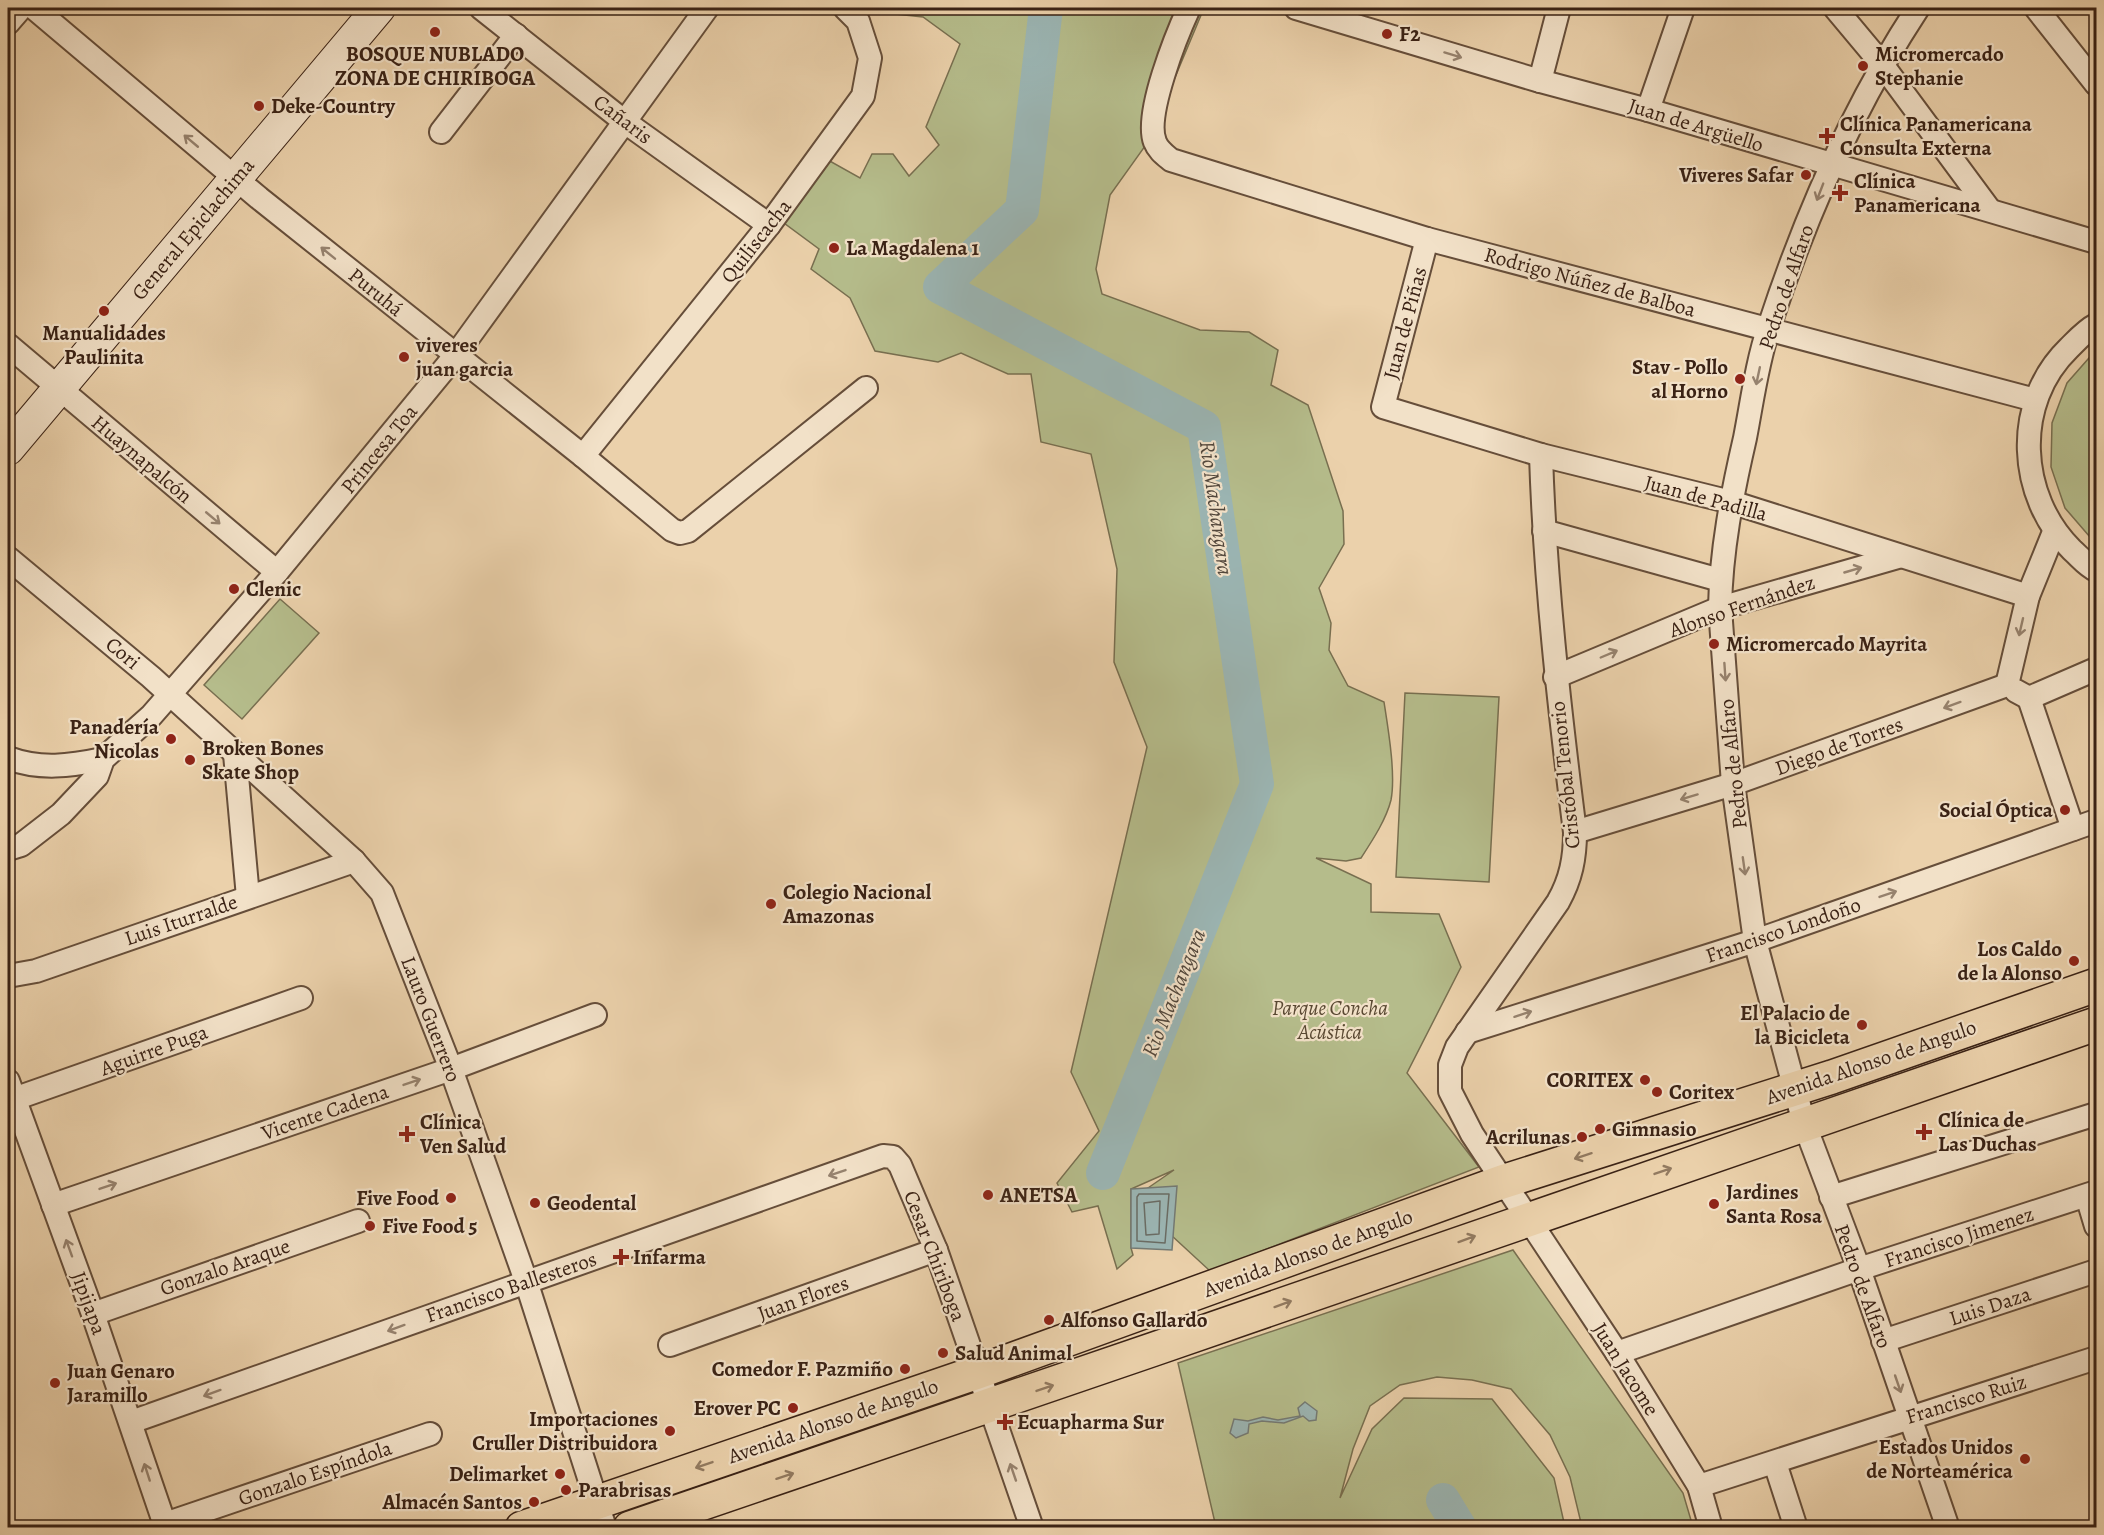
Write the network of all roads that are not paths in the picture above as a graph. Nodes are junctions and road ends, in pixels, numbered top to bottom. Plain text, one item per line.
1 (21, 8) edge
2 (34, 8) edge
3 (379, 8) edge
4 (482, 8) edge
5 (707, 8) edge
6 (845, 8) edge
7 (1189, 8) edge
8 (1296, 8) edge
9 (1559, 8) edge
10 (1683, 8) edge
11 (1835, 8) edge
12 (1918, 8) edge
13 (2036, 8) edge
14 (8, 22) edge
15 (516, 35) junction
16 (1881, 63) junction
17 (1540, 81) junction
18 (2097, 84) edge
19 (1648, 110) junction
20 (625, 122) junction
21 (441, 132) dead end
22 (1829, 165) junction
23 (236, 178) junction
24 (1989, 209) junction
25 (770, 225) junction
26 (1427, 239) junction
27 (2097, 242) edge
28 (2097, 325) edge
29 (1768, 329) junction
30 (8, 345) edge
31 (455, 356) junction
32 (58, 388) junction
33 (866, 388) dead end
34 (2035, 400) junction
35 (1383, 407) joint
36 (8, 449) edge
37 (1541, 455) junction
38 (583, 456) junction
39 (1731, 502) junction
40 (1544, 531) junction
41 (2055, 532) junction
42 (1898, 557) junction
43 (8, 558) edge
44 (2097, 570) edge
45 (278, 572) junction
46 (1720, 580) junction
47 (2028, 596) junction
48 (1720, 608) junction
49 (2097, 669) edge
50 (1555, 677) junction
51 (2007, 685) junction
52 (170, 694) junction
53 (2029, 698) junction
54 (235, 754) junction
55 (8, 758) edge
56 (103, 759) junction
57 (1733, 784) junction
58 (2097, 821) edge
59 (2073, 829) junction
60 (1575, 832) junction
61 (8, 849) edge
62 (354, 861) junction
63 (248, 897) junction
64 (1755, 941) junction
65 (8, 976) edge
66 (2097, 985) edge
67 (301, 998) dead end
68 (2097, 1007) edge
69 (595, 1015) dead end
70 (2097, 1024) edge
71 (1467, 1032) junction
72 (1954, 1056) junction
73 (451, 1069) junction
74 (1832, 1077) junction
75 (1793, 1089) junction
76 (10, 1093) edge
77 (1850, 1107) junction
78 (2097, 1114) edge
79 (1804, 1124) junction
80 (893, 1157) joint
81 (1502, 1182) junction
82 (2092, 1194) edge
83 (1831, 1197) junction
84 (53, 1205) junction
85 (1528, 1217) junction
86 (358, 1221) dead end
87 (2097, 1226) edge
88 (936, 1250) junction
89 (1859, 1269) junction
90 (2097, 1271) edge
91 (526, 1281) junction
92 (93, 1314) junction
93 (1883, 1341) junction
94 (670, 1345) dead end
95 (1617, 1353) junction
96 (2096, 1358) edge
97 (978, 1372) junction
98 (990, 1407) junction
99 (1909, 1416) junction
100 (131, 1422) junction
101 (430, 1434) dead end
102 (1775, 1463) junction
103 (1699, 1486) junction
104 (600, 1515) edge
105 (165, 1526) edge
106 (522, 1527) edge
107 (630, 1527) edge
108 (1032, 1527) edge
109 (1711, 1527) edge
110 (1796, 1527) edge
111 (1948, 1527) edge

1 - 14 street
23 -> 2 street, Puruhá
3 - 23 street, General Epiclachima
4 - 15 street, Cañaris
5 - 20 street, Princesa Toa
6 - 25 street, Quiliscacha
7 - 26 street, Rodrigo Núñez de Balboa
8 -> 17 street, Juan de Argüello
9 - 17 street
10 - 19 street
11 - 16 street
12 - 16 street, Pedro de Alfaro
13 - 18 street
15 - 20 street, Cañaris
15 - 21 street
16 - 22 street, Pedro de Alfaro
16 - 24 street
17 - 19 street, Juan de Argüello
19 - 22 street, Juan de Argüello
20 - 25 street, Cañaris
20 - 31 street, Princesa Toa
22 - 24 street, Juan de Argüello
22 -> 29 street, Pedro de Alfaro
31 -> 23 street, Puruhá
23 - 32 street, General Epiclachima
24 - 27 street, Juan de Argüello
25 - 38 street, Quiliscacha
26 - 29 street, Rodrigo Núñez de Balboa
26 - 35 street, Juan de Piñas
28 - 34 street
29 - 34 street, Rodrigo Núñez de Balboa
29 -> 39 street, Pedro de Alfaro
30 - 32 street, Huaynapalcón
31 - 38 street, Puruhá
31 - 45 street, Princesa Toa
32 - 36 street, General Epiclachima
32 -> 45 street, Huaynapalcón
33 - 38 street, Puruhá
34 - 41 street
35 - 37 street, Juan de Padilla
37 - 39 street, Juan de Padilla
37 - 40 street, Cristóbal Tenorio
39 - 42 street, Juan de Padilla
39 - 46 street, Pedro de Alfaro
40 - 46 street
40 - 50 street, Cristóbal Tenorio
41 - 44 street
41 - 47 street
42 - 47 street, Juan de Padilla
48 -> 42 street, Alonso Fernández
43 - 52 street, Cori
45 - 52 street, Princesa Toa
46 - 48 street, Pedro de Alfaro
47 -> 51 street
50 -> 48 street, Alonso Fernández
48 -> 57 street, Pedro de Alfaro
49 - 53 street
50 - 60 street, Cristóbal Tenorio
51 - 53 street
51 -> 57 street, Diego de Torres
52 - 54 street, Cori
52 - 56 street, Princesa Toa
53 - 59 street
54 - 62 street, Cori
54 - 63 street
55 - 56 street
56 - 61 street, Princesa Toa
57 -> 60 street, Diego de Torres
57 -> 64 street, Pedro de Alfaro
58 - 59 street, Francisco Londoño
64 -> 59 street, Francisco Londoño
60 - 71 street, Cristóbal Tenorio
62 - 63 street, Luis Iturralde
62 - 73 street, Lauro Guerrero
63 - 65 street, Luis Iturralde
71 -> 64 street, Francisco Londoño
64 - 75 street, Pedro de Alfaro
66 - 74 main road, Avenida Alonso de Angulo
67 - 76 street, Aguirre Puga
68 - 72 main road
69 - 73 street, Vicente Cadena
70 - 77 main road, Avenida Alonso de Angulo
71 - 81 street, Cristóbal Tenorio
72 - 74 main road
72 - 77 main road
84 -> 73 street, Vicente Cadena
73 - 91 street, Lauro Guerrero
74 - 75 main road, Avenida Alonso de Angulo
75 - 79 street, Pedro de Alfaro
75 -> 81 main road, Avenida Alonso de Angulo
76 - 84 street, Jipijapa
77 - 79 main road, Avenida Alonso de Angulo
78 - 83 street
79 - 83 street, Pedro de Alfaro
85 -> 79 main road, Avenida Alonso de Angulo
80 - 88 street, Cesar Chiriboga
80 -> 91 street, Francisco Ballesteros
81 - 85 street, Cristóbal Tenorio
81 - 97 main road, Avenida Alonso de Angulo
82 - 87 street
82 - 89 street, Francisco Jimenez
83 - 89 street, Pedro de Alfaro
92 -> 84 street, Jipijapa
85 - 95 street, Juan Jacome
98 -> 85 main road, Avenida Alonso de Angulo
86 - 92 street, Gonzalo Araque
88 - 94 street, Juan Flores
88 - 97 street, Cesar Chiriboga
89 - 93 street, Pedro de Alfaro
89 - 95 street, Francisco Jimenez
90 - 93 street, Luis Daza
91 -> 100 street, Francisco Ballesteros
91 - 104 street, Lauro Guerrero
92 - 100 street, Jipijapa
93 -> 99 street, Pedro de Alfaro
95 - 103 street, Juan Jacome
96 - 99 street, Francisco Ruiz
97 - 98 street, Cesar Chiriboga
97 -> 104 main road, Avenida Alonso de Angulo
107 -> 98 main road, Avenida Alonso de Angulo
108 -> 98 street, Cesar Chiriboga
99 - 102 street, Francisco Ruiz
99 - 111 street, Pedro de Alfaro
105 -> 100 street, Jipijapa
101 - 105 street, Gonzalo Espíndola
102 - 103 street, Francisco Ruiz
102 - 110 street
103 - 109 street, Juan Jacome
104 - 106 main road, Avenida Alonso de Angulo

